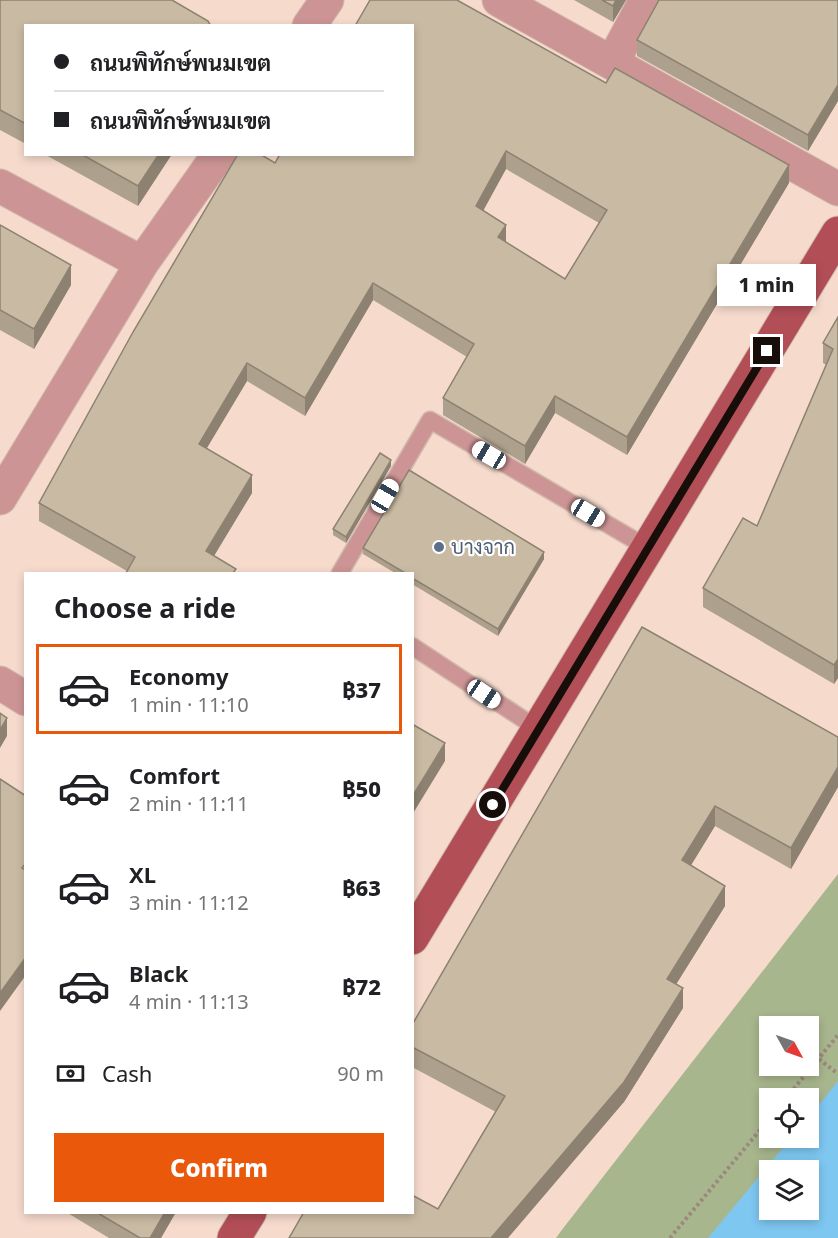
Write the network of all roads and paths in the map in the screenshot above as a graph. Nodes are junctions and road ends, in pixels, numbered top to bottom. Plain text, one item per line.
1 (327, 0) edge
2 (499, 0) edge
3 (646, 0) edge
4 (310, 24) edge
5 (612, 63) junction
6 (218, 156) edge
7 (0, 186) edge
8 (838, 189) edge
9 (838, 233) edge
10 (142, 263) junction
11 (0, 498) edge
12 (648, 548) junction
13 (341, 572) edge
14 (414, 647) edge
15 (0, 683) edge
16 (24, 698) edge
17 (538, 729) junction
18 (414, 935) edge
19 (838, 1035) edge
20 (819, 1059) joint
21 (838, 1074) edge
22 (805, 1076) edge
23 (794, 1088) edge
24 (759, 1131) edge
25 (249, 1214) edge
26 (234, 1238) edge
27 (670, 1238) edge

1 - 4 street
2 - 5 street
3 - 5 street
5 - 8 street
6 - 10 street
7 - 10 street
9 - 12 main road
10 - 11 street
12 - 13 lane
12 - 17 main road
14 - 17 lane
15 - 16 street
17 - 18 main road
19 - 20 path
20 - 21 path
22 - 23 path
24 - 27 path
25 - 26 main road

